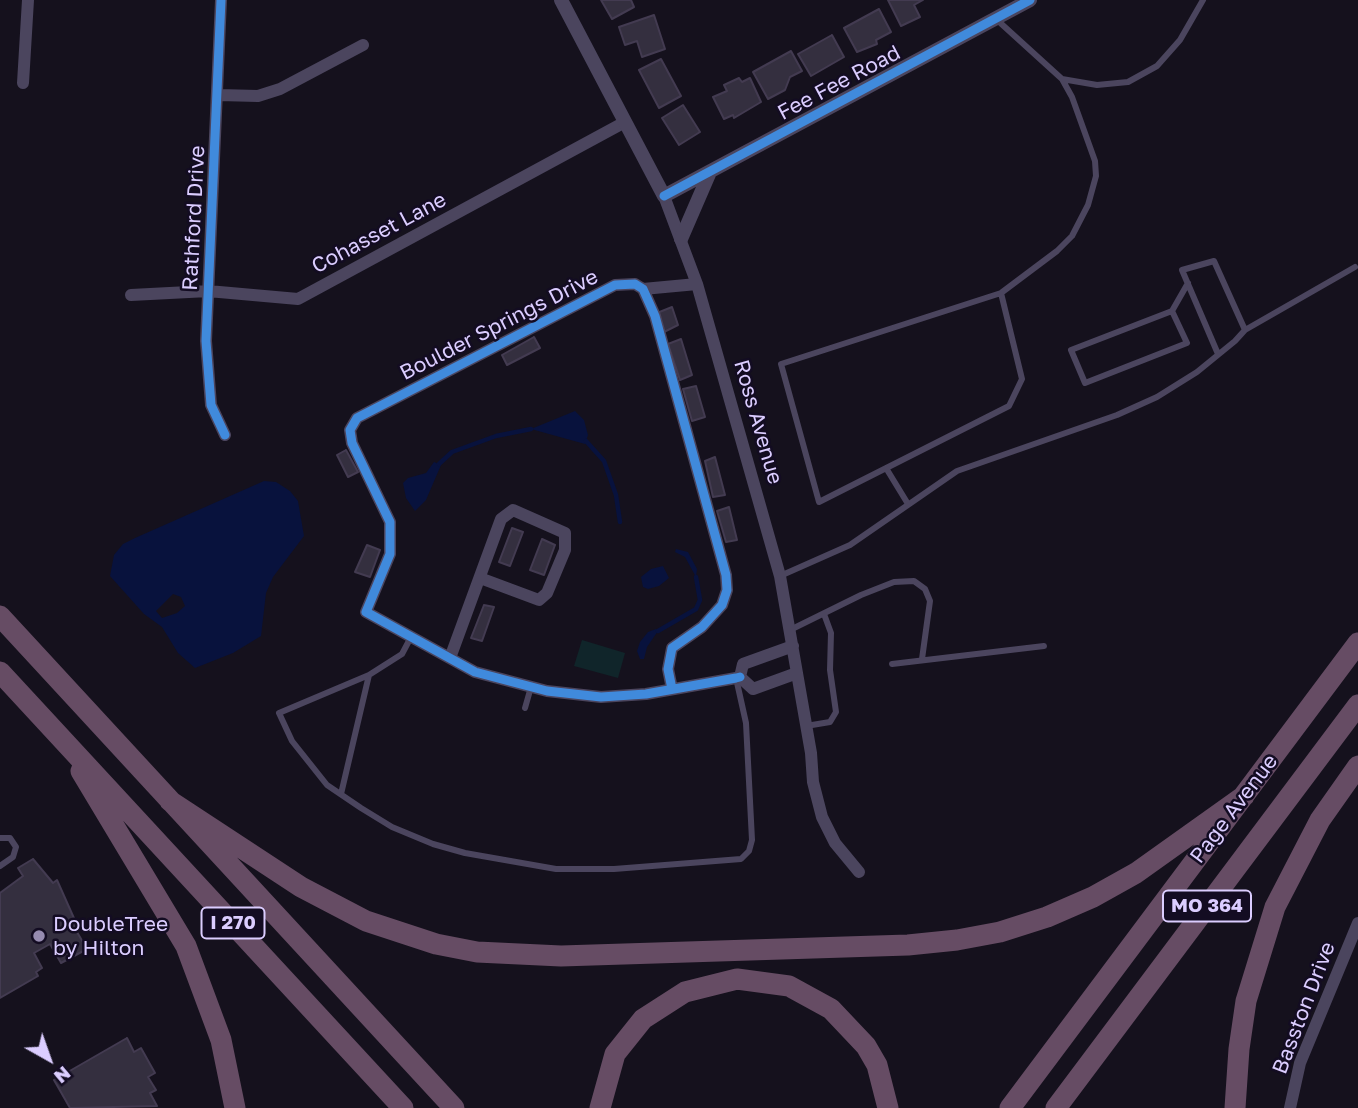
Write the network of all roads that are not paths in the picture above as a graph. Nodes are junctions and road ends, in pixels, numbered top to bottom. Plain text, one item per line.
1 (28, 0) edge
2 (221, 0) edge
3 (561, 0) edge
4 (1030, 0) edge
5 (1203, 0) edge
6 (996, 18) junction
7 (363, 45) dead end
8 (1062, 79) junction
9 (23, 83) dead end
10 (219, 96) junction
11 (625, 122) junction
12 (710, 172) junction
13 (664, 196) junction
14 (681, 239) junction
15 (1355, 267) dead end
16 (1188, 283) junction
17 (697, 284) junction
18 (643, 289) junction
19 (208, 290) junction
20 (1001, 293) junction
21 (131, 295) dead end
22 (1172, 311) junction
23 (1245, 330) junction
24 (1219, 354) junction
25 (225, 435) dead end
26 (886, 468) junction
27 (908, 504) junction
28 (780, 576) junction
29 (480, 578) junction
30 (824, 614) junction
31 (0, 616) edge
32 (790, 630) junction
33 (412, 637) junction
34 (1358, 643) edge
35 (793, 646) junction
36 (1044, 646) dead end
37 (450, 658) junction
38 (922, 659) junction
39 (892, 664) dead end
40 (0, 671) edge
41 (796, 673) junction
42 (369, 675) junction
43 (738, 678) junction
44 (531, 687) junction
45 (672, 690) junction
46 (1358, 705) edge
47 (525, 708) dead end
48 (806, 726) junction
49 (62, 739) junction
50 (1358, 766) edge
51 (341, 794) junction
52 (1244, 796) junction
53 (170, 801) junction
54 (0, 838) edge
55 (0, 866) edge
56 (859, 872) dead end
57 (1358, 923) edge
58 (235, 1108) edge
59 (403, 1108) edge
60 (454, 1108) edge
61 (600, 1108) edge
62 (888, 1108) edge
63 (1010, 1108) edge
64 (1056, 1108) edge
65 (1235, 1108) edge
66 (1290, 1108) edge

1 - 9 street
2 - 10 street, Rathford Drive
3 - 11 street, Ross Avenue
4 - 6 street, Fee Fee Road
5 - 8 lane
6 - 8 lane
6 - 12 street, Fee Fee Road
7 - 10 street
8 - 20 lane
10 - 19 street, Rathford Drive
11 - 13 street, Ross Avenue
11 - 19 street, Cohasset Lane
12 - 13 street, Fee Fee Road
12 - 14 street
13 - 14 street, Ross Avenue
14 - 17 street, Ross Avenue
15 - 23 lane
16 - 22 lane
16 - 23 lane
16 - 24 lane
17 - 18 street
17 - 28 street, Ross Avenue
18 - 33 street, Boulder Springs Drive
18 - 45 street
19 - 21 street, Cohasset Lane
19 - 25 street, Rathford Drive
20 - 26 lane
20 - 26 lane
22 - 22 lane
23 - 24 lane
24 - 27 lane
26 - 27 lane
27 - 28 lane
28 - 32 street, Ross Avenue
29 - 29 street
29 - 37 street
30 - 32 lane
30 - 38 lane
30 - 48 lane
31 - 53 highway, I 270
32 - 35 street, Ross Avenue
33 - 37 street
33 - 42 lane
34 - 52 highway, Page Avenue / MO 364
35 - 41 street, Ross Avenue
35 - 43 street
36 - 38 lane
37 - 44 street
38 - 39 lane
40 - 49 highway, I 270
41 - 43 street
41 - 48 street, Ross Avenue
42 - 51 lane
42 - 51 lane
43 - 45 street
43 - 51 lane
44 - 45 street
44 - 47 lane
46 - 64 highway, Page Avenue / MO 364
48 - 56 street, Ross Avenue
49 - 58 highway
49 - 59 highway, I 270
50 - 65 highway
52 - 53 highway
52 - 63 highway, Page Avenue / MO 364
53 - 60 highway, I 270
54 - 55 lane
57 - 66 street, Basston Drive
61 - 62 highway

